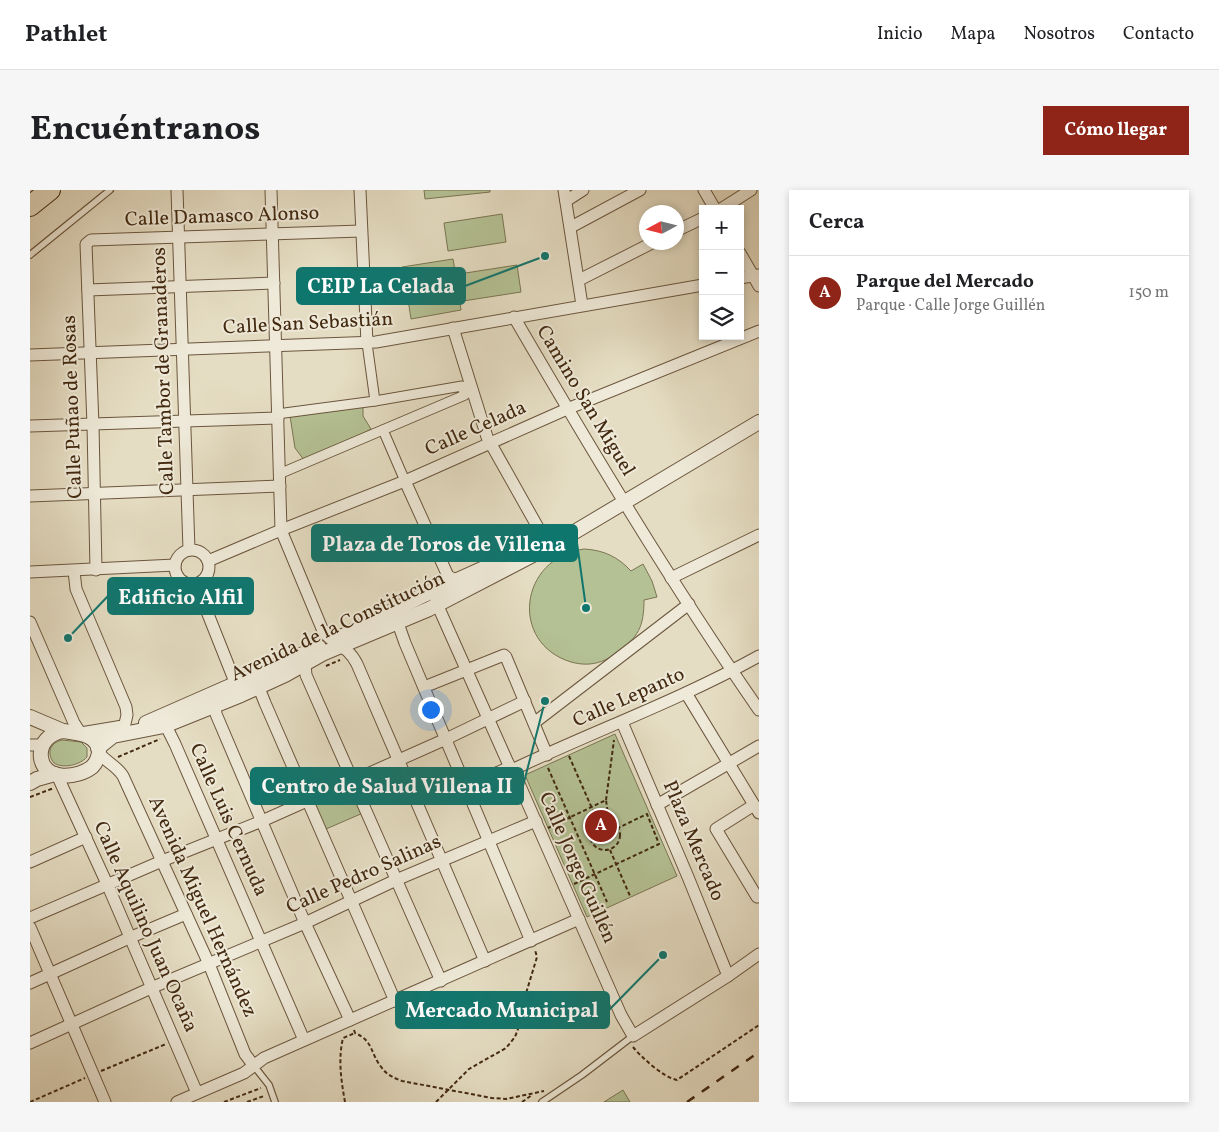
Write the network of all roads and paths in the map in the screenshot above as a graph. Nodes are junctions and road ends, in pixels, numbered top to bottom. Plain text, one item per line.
1 (50, 190) edge
2 (110, 190) edge
3 (177, 190) edge
4 (271, 190) edge
5 (360, 190) edge
6 (583, 190) edge
7 (640, 190) edge
8 (704, 190) edge
9 (751, 190) edge
10 (565, 195) edge
11 (712, 205) edge
12 (727, 205) edge
13 (30, 206) edge
14 (699, 220) edge
15 (571, 227) junction
16 (684, 227) edge
17 (361, 231) junction
18 (273, 234) junction
19 (178, 237) junction
20 (86, 244) joint
21 (639, 250) edge
22 (30, 255) edge
23 (744, 259) edge
24 (744, 278) edge
25 (757, 279) edge
26 (580, 280) junction
27 (274, 283) junction
28 (180, 286) junction
29 (699, 286) edge
30 (88, 290) junction
31 (582, 305) junction
32 (514, 317) junction
33 (453, 328) junction
34 (759, 331) edge
35 (367, 343) junction
36 (276, 345) junction
37 (182, 350) junction
38 (90, 353) junction
39 (30, 355) edge
40 (375, 401) junction
41 (567, 408) junction
42 (278, 416) junction
43 (186, 422) junction
44 (759, 422) edge
45 (93, 425) junction
46 (30, 426) edge
47 (383, 430) junction
48 (490, 442) junction
49 (280, 480) junction
50 (405, 481) junction
51 (188, 490) junction
52 (95, 494) junction
53 (30, 496) edge
54 (624, 503) junction
55 (592, 521) junction
56 (281, 530) junction
57 (759, 535) edge
58 (545, 540) junction
59 (189, 550) junction
60 (208, 561) junction
61 (175, 565) junction
62 (485, 567) junction
63 (96, 570) junction
64 (74, 571) junction
65 (30, 572) edge
66 (672, 578) junction
67 (456, 580) junction
68 (196, 584) junction
69 (437, 604) junction
70 (689, 604) junction
71 (30, 622) edge
72 (399, 622) junction
73 (329, 641) junction
74 (759, 656) edge
75 (286, 662) junction
76 (305, 664) junction
77 (466, 671) junction
78 (732, 671) junction
79 (235, 683) junction
80 (258, 687) junction
81 (424, 687) junction
82 (686, 692) junction
83 (525, 702) junction
84 (216, 706) junction
85 (759, 710) edge
86 (30, 717) edge
87 (488, 718) junction
88 (622, 722) junction
89 (30, 723) edge
90 (534, 723) junction
91 (164, 726) junction
92 (124, 728) junction
93 (63, 732) junction
94 (82, 734) junction
95 (446, 740) junction
96 (614, 740) dead end
97 (759, 746) edge
98 (40, 747) edge
99 (566, 747) junction
100 (98, 750) junction
101 (547, 755) junction
102 (399, 760) junction
103 (728, 764) junction
104 (112, 766) junction
105 (91, 768) junction
106 (548, 768) dead end
107 (511, 769) junction
108 (30, 774) edge
109 (56, 775) junction
110 (353, 781) junction
111 (30, 783) edge
112 (465, 787) junction
113 (606, 800) junction
114 (307, 801) junction
115 (657, 805) junction
116 (592, 808) junction
117 (756, 809) edge
118 (569, 818) junction
119 (609, 820) junction
120 (262, 821) junction
121 (536, 821) junction
122 (598, 822) junction
123 (618, 828) junction
124 (546, 829) dead end
125 (86, 837) junction
126 (216, 840) junction
127 (488, 841) junction
128 (610, 849) junction
129 (162, 861) junction
130 (441, 861) junction
131 (30, 862) edge
132 (616, 864) junction
133 (595, 874) junction
134 (396, 880) junction
135 (571, 885) dead end
136 (108, 886) junction
137 (630, 896) dead end
138 (759, 896) edge
139 (351, 902) junction
140 (607, 902) dead end
141 (186, 914) junction
142 (30, 918) edge
143 (579, 919) junction
144 (305, 923) junction
145 (30, 927) edge
146 (129, 938) junction
147 (531, 941) junction
148 (261, 942) junction
149 (759, 954) edge
150 (485, 961) junction
151 (209, 964) junction
152 (50, 974) junction
153 (728, 976) junction
154 (441, 980) junction
155 (30, 983) edge
156 (151, 988) junction
157 (395, 1001) junction
158 (350, 1020) junction
159 (72, 1026) junction
160 (355, 1033) junction
161 (633, 1036) junction
162 (304, 1040) junction
163 (30, 1043) edge
164 (254, 1066) junction
165 (269, 1085) junction
166 (450, 1089) junction
167 (561, 1089) junction
168 (197, 1093) junction
169 (271, 1093) junction
170 (534, 1093) junction
171 (105, 1102) edge
172 (177, 1102) edge
173 (224, 1102) edge
174 (247, 1102) edge
175 (275, 1102) edge
176 (345, 1102) edge
177 (436, 1102) edge
178 (522, 1102) edge
179 (542, 1102) edge

1 - 13 highway
2 - 22 lane
3 - 19 street, Calle Tambor de Granaderos
4 - 18 street
5 - 17 street
6 - 10 street
7 - 15 street
8 - 11 street
9 - 12 street
10 - 15 street
14 - 16 street
15 - 26 street
17 - 18 street, Calle Damasco Alonso
17 - 35 street
18 - 19 street, Calle Damasco Alonso
18 - 27 street
19 - 20 street, Calle Damasco Alonso
19 - 28 street, Calle Tambor de Granaderos
20 - 30 street, Calle Puñao de Rosas
21 - 26 street
23 - 25 street
24 - 25 street
26 - 31 street
27 - 28 street
27 - 36 street
28 - 30 street
28 - 37 street, Calle Tambor de Granaderos
29 - 31 street, Calle San Sebastián
30 - 38 street, Calle Puñao de Rosas
31 - 32 street, Calle San Sebastián
32 - 33 street, Calle San Sebastián
32 - 41 street, Camino San Miguel
33 - 35 street, Calle San Sebastián
33 - 48 street
34 - 41 street, Calle Celada
35 - 36 street, Calle San Sebastián
35 - 40 street
36 - 37 street, Calle San Sebastián
36 - 42 street
37 - 38 street, Calle San Sebastián
37 - 43 street, Calle Tambor de Granaderos
38 - 39 street, Calle San Sebastián
38 - 45 street, Calle Puñao de Rosas
40 - 42 street
40 - 47 street
41 - 48 street, Calle Celada
41 - 54 street, Camino San Miguel
42 - 43 street
42 - 49 street
43 - 45 street
43 - 51 street, Calle Tambor de Granaderos
44 - 54 street, Avenida de la Constitución
45 - 46 street
45 - 52 street, Calle Puñao de Rosas
47 - 49 street
47 - 50 street
48 - 50 street, Calle Celada
48 - 58 street
49 - 51 street
49 - 56 street
50 - 56 street, Calle Celada
50 - 67 street
51 - 52 street
51 - 59 street, Calle Tambor de Granaderos
52 - 53 street
52 - 63 street, Calle Puñao de Rosas
54 - 55 street, Avenida de la Constitución
54 - 66 street, Camino San Miguel
55 - 58 street
55 - 69 street, Avenida de la Constitución
56 - 60 street, Calle Celada
56 - 73 street
57 - 66 street
58 - 62 street
59 - 60 street
59 - 61 street
60 - 68 street
61 - 63 street
61 - 68 street
62 - 67 street
62 - 69 street
63 - 64 street
64 - 65 street
64 - 92 street
66 - 70 street, Camino San Miguel
67 - 73 street
68 - 79 street
69 - 72 street, Avenida de la Constitución
69 - 77 street, Calle Jorge Guillén
70 - 78 street, Camino San Miguel
70 - 90 street
71 - 94 street
72 - 73 street, Avenida de la Constitución
72 - 81 street
73 - 75 street
73 - 76 street, Avenida de la Constitución
73 - 102 street
74 - 78 street, Calle Lepanto
75 - 79 street
75 - 80 street
76 - 80 street, Avenida de la Constitución
76 - 110 street
77 - 81 street
77 - 83 street
77 - 87 street, Calle Jorge Guillén
78 - 82 street, Calle Lepanto
78 - 85 street, Camino San Miguel
79 - 91 street
79 - 92 street
80 - 84 street, Avenida de la Constitución
80 - 114 street
81 - 95 street
82 - 88 street, Calle Lepanto
82 - 103 street
83 - 87 street
83 - 90 street
84 - 91 street, Avenida de la Constitución
84 - 120 street
86 - 93 street
87 - 95 street
87 - 107 street, Calle Jorge Guillén
88 - 99 street, Calle Lepanto
88 - 115 street, Plaza Mercado
89 - 98 street
90 - 101 street
91 - 100 street, Avenida de la Constitución
91 - 126 street, Calle Luis Cernuda
92 - 94 street
93 - 94 street
93 - 98 street
94 - 100 street
95 - 102 street
95 - 112 street
96 - 113 path
97 - 103 street
98 - 108 street
98 - 109 street
99 - 101 street, Calle Lepanto
99 - 116 path
100 - 104 street, Avenida Miguel Hernández
100 - 105 street
101 - 107 street, Calle Lepanto
102 - 110 street
102 - 130 street
103 - 115 street
103 - 117 street
104 - 105 street
104 - 129 street, Avenida Miguel Hernández
105 - 109 street
106 - 118 path
107 - 112 street, Calle Lepanto
107 - 121 street, Calle Jorge Guillén
109 - 111 street
109 - 125 street, Calle Aquilino Juan Ocaña
110 - 114 street
110 - 134 street
112 - 127 street
113 - 116 path
113 - 119 path
114 - 120 street
114 - 139 street
115 - 153 street, Plaza Mercado
116 - 118 path
116 - 122 path
117 - 138 street, Plaza Mercado
118 - 124 path
118 - 133 path
119 - 122 path
119 - 123 path
120 - 126 street
120 - 144 street
121 - 127 street, Calle Pedro Salinas
121 - 143 street, Calle Jorge Guillén
122 - 128 path
123 - 128 path
123 - 132 path
125 - 131 street
125 - 136 street, Calle Aquilino Juan Ocaña
126 - 129 street
126 - 148 street, Calle Luis Cernuda
127 - 130 street, Calle Pedro Salinas
127 - 147 street
128 - 132 path
129 - 136 street
129 - 141 street, Avenida Miguel Hernández
130 - 134 street, Calle Pedro Salinas
130 - 150 street
132 - 133 path
132 - 137 path
133 - 135 path
133 - 140 path
134 - 139 street, Calle Pedro Salinas
134 - 154 street
136 - 142 street
136 - 146 street, Calle Aquilino Juan Ocaña
139 - 144 street, Calle Pedro Salinas
139 - 157 street
141 - 146 street
141 - 151 street, Avenida Miguel Hernández
143 - 147 street
143 - 161 street, Calle Jorge Guillén
144 - 148 street, Calle Pedro Salinas
144 - 158 street
145 - 152 street
146 - 152 street
146 - 156 street, Calle Aquilino Juan Ocaña
147 - 150 street
147 - 166 path
148 - 151 street, Calle Pedro Salinas
148 - 162 street, Calle Luis Cernuda
149 - 153 street
150 - 154 street
151 - 156 street, Calle Pedro Salinas
151 - 164 street, Avenida Miguel Hernández
152 - 155 street
152 - 159 street
153 - 161 street
154 - 157 street
156 - 159 street, Calle Pedro Salinas
156 - 168 street, Calle Aquilino Juan Ocaña
157 - 158 street
158 - 160 path
158 - 162 street
159 - 163 street, Calle Pedro Salinas
159 - 171 street
160 - 166 path
160 - 176 path
161 - 167 lane
162 - 164 street
164 - 165 lane
164 - 168 street
165 - 169 lane
165 - 173 path
166 - 170 path
166 - 177 path
167 - 170 path
167 - 179 lane
168 - 172 street
169 - 174 path
169 - 175 lane
170 - 178 path

